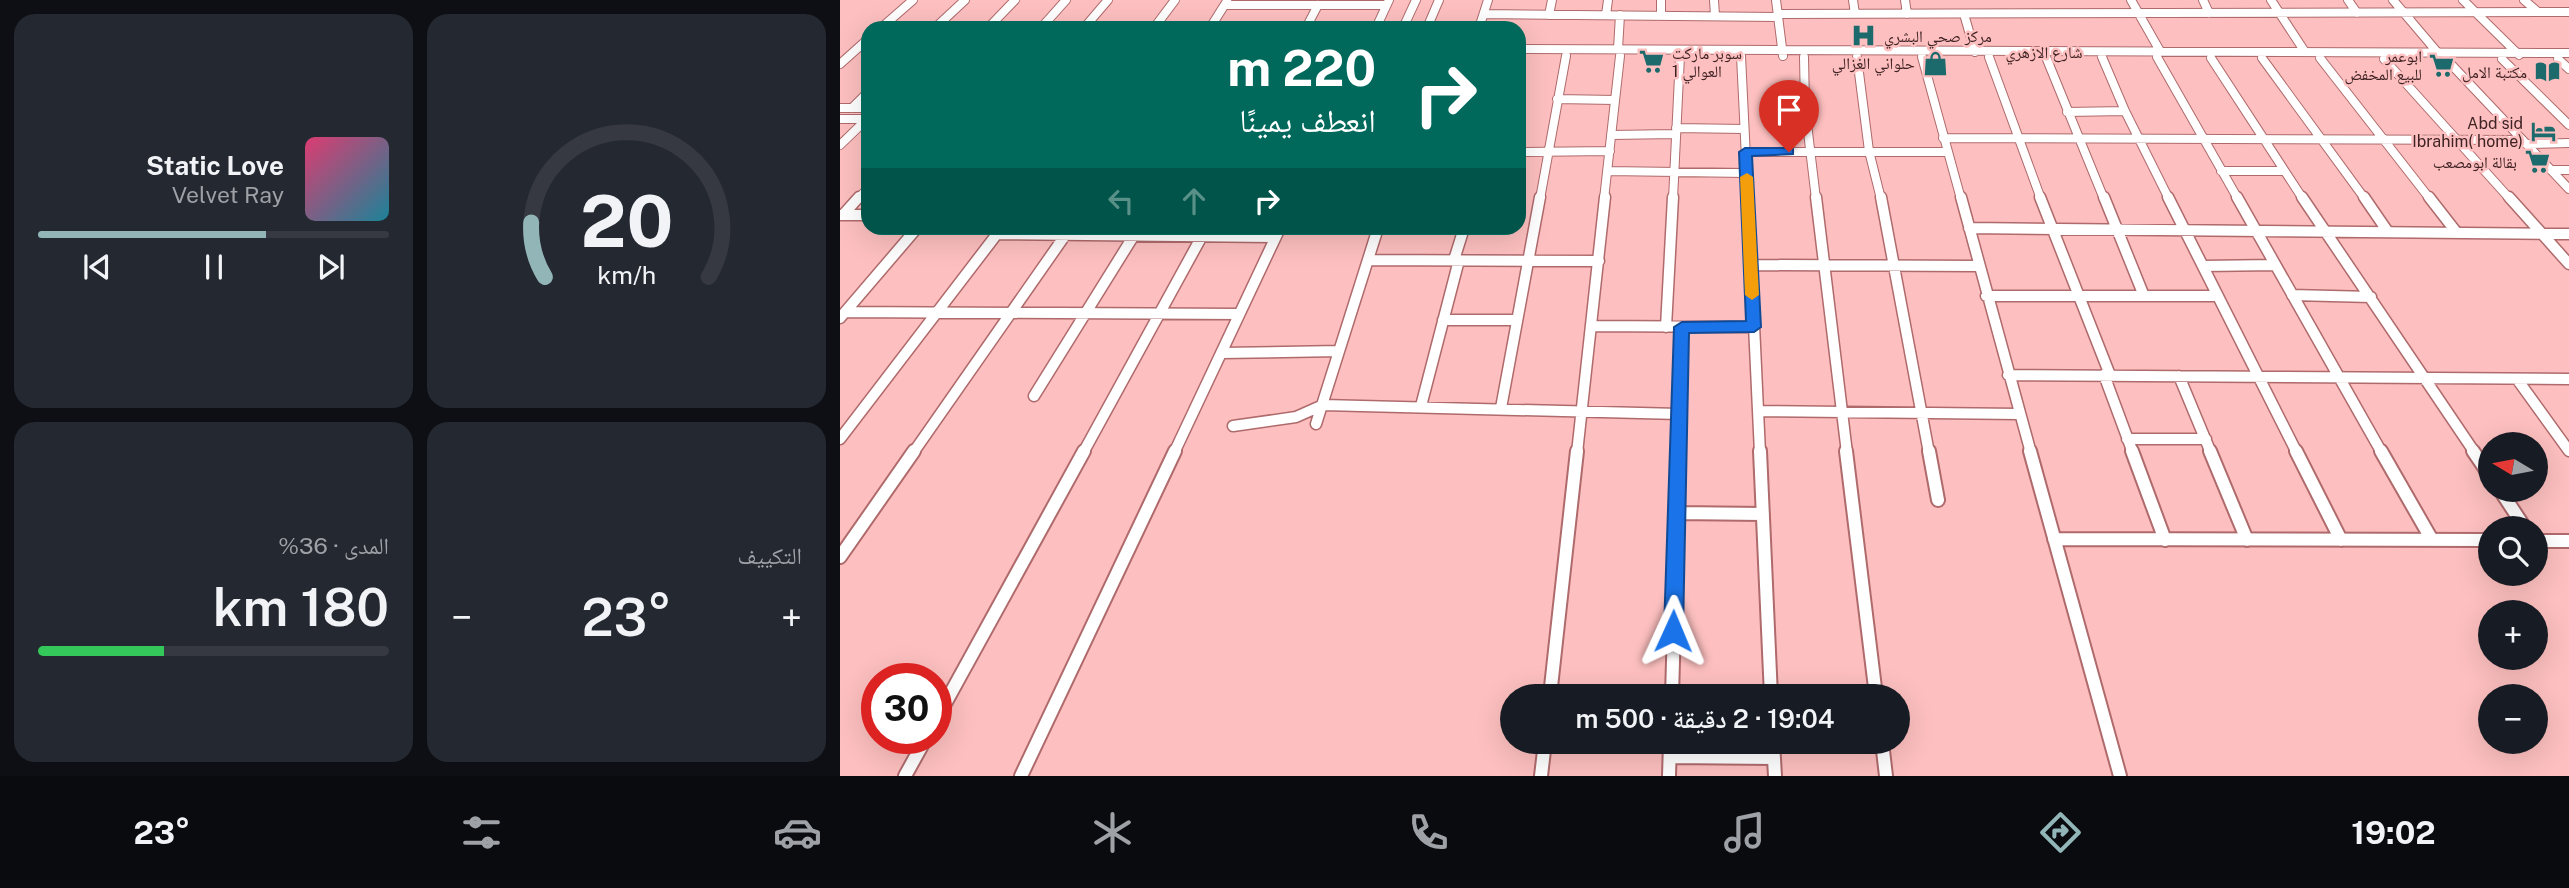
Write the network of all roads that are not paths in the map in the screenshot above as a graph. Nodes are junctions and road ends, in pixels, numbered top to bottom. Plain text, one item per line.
1 (913, 0) edge
2 (965, 0) edge
3 (1016, 0) edge
4 (1066, 0) edge
5 (1108, 0) edge
6 (1175, 0) edge
7 (1416, 0) edge
8 (1439, 0) edge
9 (1489, 0) edge
10 (1552, 0) edge
11 (1608, 0) edge
12 (1661, 0) edge
13 (1714, 0) edge
14 (1776, 0) edge
15 (1853, 0) edge
16 (1905, 0) edge
17 (1965, 0) edge
18 (2132, 0) edge
19 (2203, 0) edge
20 (2271, 0) edge
21 (2348, 0) edge
22 (2393, 0) edge
23 (2462, 0) edge
24 (2524, 0) edge
25 (1227, 2) edge
26 (1322, 3) edge
27 (1387, 3) edge
28 (2538, 12) junction
29 (2569, 12) edge
30 (1966, 13) junction
31 (2139, 13) junction
32 (2209, 13) junction
33 (2279, 13) junction
34 (2357, 13) junction
35 (2404, 13) junction
36 (2476, 13) junction
37 (1484, 14) junction
38 (1855, 14) junction
39 (1907, 14) junction
40 (1549, 15) junction
41 (1606, 15) junction
42 (1620, 15) junction
43 (1777, 15) junction
44 (1661, 16) junction
45 (1714, 16) junction
46 (889, 21) edge
47 (942, 21) edge
48 (995, 21) edge
49 (1047, 21) edge
50 (1090, 21) edge
51 (1159, 21) edge
52 (1215, 21) edge
53 (1310, 21) edge
54 (1379, 21) edge
55 (1406, 21) edge
56 (1430, 21) edge
57 (1482, 21) edge
58 (861, 45) edge
59 (1526, 49) edge
60 (1975, 52) junction
61 (2305, 52) junction
62 (1619, 53) junction
63 (2517, 53) junction
64 (2569, 53) edge
65 (1783, 54) junction
66 (2159, 54) junction
67 (1526, 56) edge
68 (1566, 56) junction
69 (1680, 56) junction
70 (1741, 56) junction
71 (2442, 56) junction
72 (1804, 57) junction
73 (1857, 57) junction
74 (1922, 57) junction
75 (1989, 57) junction
76 (2046, 57) junction
77 (2102, 57) junction
78 (2211, 58) junction
79 (2262, 58) junction
80 (2320, 58) junction
81 (2385, 59) junction
82 (2502, 59) junction
83 (2558, 59) junction
84 (2524, 60) junction
85 (2569, 60) edge
86 (840, 64) edge
87 (2569, 69) edge
88 (861, 99) edge
89 (1557, 99) junction
90 (1615, 100) junction
91 (840, 102) edge
92 (861, 104) edge
93 (855, 105) junction
94 (861, 106) edge
95 (840, 108) edge
96 (2125, 111) junction
97 (2067, 112) junction
98 (840, 118) edge
99 (861, 119) edge
100 (861, 125) edge
101 (2569, 125) edge
102 (1744, 130) junction
103 (1675, 131) junction
104 (1611, 135) junction
105 (1942, 138) junction
106 (2017, 138) junction
107 (2078, 138) junction
108 (2139, 138) junction
109 (2203, 139) junction
110 (2262, 139) junction
111 (2323, 139) junction
112 (2386, 139) junction
113 (2457, 139) junction
114 (2524, 142) junction
115 (2569, 143) edge
116 (840, 145) edge
117 (1610, 151) junction
118 (1811, 151) junction
119 (1870, 151) junction
120 (1526, 152) edge
121 (1547, 152) junction
122 (1745, 152) junction
123 (1946, 152) junction
124 (2551, 170) junction
125 (2569, 170) edge
126 (1608, 171) junction
127 (2221, 171) junction
128 (1674, 172) junction
129 (2283, 172) junction
130 (1746, 173) junction
131 (2569, 189) edge
132 (861, 195) edge
133 (841, 215) edge
134 (861, 215) edge
135 (1969, 228) junction
136 (2052, 229) junction
137 (2115, 229) junction
138 (2185, 230) junction
139 (2256, 231) junction
140 (2323, 232) junction
141 (2388, 232) junction
142 (2457, 233) junction
143 (2542, 234) junction
144 (2569, 234) edge
145 (911, 235) edge
146 (996, 235) edge
147 (1065, 235) edge
148 (1134, 235) edge
149 (1189, 235) edge
150 (1221, 235) edge
151 (1277, 235) edge
152 (1376, 235) edge
153 (1462, 235) edge
154 (1202, 236) junction
155 (1368, 260) junction
156 (1457, 260) junction
157 (1528, 260) junction
158 (1599, 261) junction
159 (1894, 264) junction
160 (2569, 264) edge
161 (1751, 265) junction
162 (1824, 265) junction
163 (1978, 265) junction
164 (2203, 265) junction
165 (2275, 265) junction
166 (2292, 295) junction
167 (1986, 296) junction
168 (2079, 296) junction
169 (2144, 296) junction
170 (2218, 296) junction
171 (2371, 297) junction
172 (937, 312) junction
173 (1011, 312) junction
174 (1086, 312) junction
175 (1160, 312) junction
176 (1239, 314) junction
177 (843, 315) edge
178 (1443, 320) junction
179 (1516, 320) junction
180 (1591, 326) junction
181 (1666, 327) junction
182 (1682, 327) junction
183 (1754, 327) junction
184 (1339, 351) junction
185 (1221, 353) junction
186 (2008, 375) junction
187 (2107, 375) junction
188 (2179, 376) junction
189 (2259, 377) junction
190 (2339, 377) junction
191 (2425, 378) junction
192 (2517, 379) junction
193 (2569, 379) edge
194 (1034, 396) dead end
195 (1323, 405) junction
196 (1421, 406) junction
197 (1501, 408) junction
198 (1581, 411) junction
199 (1758, 411) junction
200 (1842, 411) junction
201 (1679, 414) junction
202 (1922, 414) junction
203 (2018, 414) junction
204 (1316, 425) dead end
205 (1233, 426) dead end
206 (840, 439) edge
207 (2127, 439) junction
208 (2206, 439) junction
209 (2569, 451) edge
210 (2478, 458) edge
211 (1938, 500) dead end
212 (1676, 513) junction
213 (1763, 514) junction
214 (2054, 539) junction
215 (2165, 540) junction
216 (2247, 540) junction
217 (2341, 540) junction
218 (2432, 540) junction
219 (2478, 540) edge
220 (2548, 541) edge
221 (2569, 541) edge
222 (840, 556) edge
223 (1551, 684) edge
224 (1671, 684) edge
225 (1770, 684) edge
226 (1875, 684) edge
227 (952, 691) edge
228 (917, 754) edge
229 (1544, 754) edge
230 (1670, 754) edge
231 (1728, 754) edge
232 (1774, 754) edge
233 (1883, 754) edge
234 (1774, 758) junction
235 (905, 776) edge
236 (1021, 776) edge
237 (1541, 776) edge
238 (1669, 776) edge
239 (1775, 776) edge
240 (1886, 776) edge
241 (2120, 776) edge

1 - 46 street
2 - 47 street
3 - 48 street
4 - 49 street
5 - 50 street
6 - 51 street
7 - 55 street
8 - 56 street
9 - 37 street
10 - 40 street
11 - 41 street
12 - 44 street
13 - 45 street
14 - 43 street
15 - 38 street
16 - 39 street
17 - 30 street
18 - 31 street
19 - 32 street
20 - 33 street
21 - 34 street
22 - 35 street
23 - 36 street
24 - 28 street
25 - 26 street
25 - 52 street
26 - 27 street
26 - 53 street
27 - 54 street
28 - 29 street
28 - 36 street
30 - 31 street
30 - 39 street
30 - 60 street
31 - 32 street
31 - 66 street
32 - 33 street
33 - 34 street
33 - 61 street
34 - 35 street
35 - 36 street
35 - 71 street
36 - 63 street
37 - 40 street
37 - 57 street
38 - 39 street
38 - 43 street
40 - 41 street
41 - 42 street
42 - 44 street
42 - 62 street
43 - 45 street
43 - 65 street
44 - 45 street
58 - 86 street
59 - 62 street, شارع الازهري
60 - 65 street, شارع الازهري
60 - 66 street, شارع الازهري
61 - 66 street, شارع الازهري
61 - 71 street, شارع الازهري
62 - 65 street, شارع الازهري
62 - 68 street, شارع الازهري
62 - 69 street, شارع الازهري
62 - 90 street
63 - 64 street, شارع الازهري
63 - 71 street, شارع الازهري
63 - 84 street
65 - 70 street, شارع الازهري
65 - 72 street, شارع الازهري
66 - 77 street, شارع الازهري
66 - 78 street, شارع الازهري
66 - 109 street
67 - 68 street, شارع الازهري
68 - 89 street
69 - 70 street, شارع الازهري
69 - 103 street
70 - 102 street
71 - 81 street, شارع الازهري
71 - 82 street, شارع الازهري
71 - 114 street
72 - 73 street, شارع الازهري
72 - 118 street
73 - 74 street, شارع الازهري
73 - 119 street
74 - 75 street, شارع الازهري
74 - 105 street
75 - 76 street, شارع الازهري
75 - 106 street
76 - 77 street, شارع الازهري
76 - 97 street
77 - 96 street
78 - 79 street, شارع الازهري
78 - 110 street
79 - 80 street, شارع الازهري
79 - 111 street
80 - 81 street, شارع الازهري
80 - 112 street
81 - 113 street
82 - 84 street, شارع الازهري
82 - 101 street
83 - 84 street, شارع الازهري
83 - 85 street, شارع الازهري
83 - 87 street
88 - 93 street
89 - 90 street
89 - 121 street
90 - 104 street
91 - 93 street
92 - 93 street
93 - 94 street
93 - 95 street
96 - 97 street
96 - 108 street
97 - 107 street
98 - 99 street
100 - 116 street
102 - 103 street
102 - 122 street
103 - 104 street
103 - 128 street
104 - 117 street
105 - 106 street
105 - 123 street
106 - 107 street
106 - 136 street
107 - 108 street
107 - 137 street
108 - 109 street
108 - 138 street
109 - 110 street
109 - 127 street
110 - 111 street
110 - 129 street
111 - 112 street
111 - 141 street
112 - 113 street
112 - 142 street
113 - 114 street
113 - 143 street
114 - 115 street
114 - 124 street
117 - 121 street
117 - 126 street
118 - 119 street
118 - 122 street
118 - 162 street
119 - 123 street
119 - 159 street
120 - 121 street
121 - 157 street
122 - 130 street
123 - 135 street
124 - 125 street
124 - 131 street
126 - 128 street
126 - 158 street
127 - 129 street
127 - 139 street
128 - 130 street
128 - 181 street
129 - 140 street
130 - 161 street
132 - 133 street
133 - 134 street
135 - 136 street
135 - 163 street
136 - 137 street
136 - 168 street
137 - 138 street
137 - 169 street
138 - 139 street
138 - 164 street
139 - 140 street
139 - 165 street
140 - 141 street
140 - 171 street
141 - 142 street
142 - 143 street
143 - 144 street
143 - 160 street
145 - 177 street
146 - 172 street
147 - 173 street
148 - 174 street
149 - 154 street
150 - 154 street
151 - 176 street
152 - 155 street
153 - 156 street
154 - 175 street
155 - 156 street
155 - 184 street
156 - 157 street
156 - 178 street
157 - 158 street
157 - 179 street
158 - 180 street
159 - 162 street
159 - 163 street
159 - 202 street
161 - 162 street
161 - 183 street
162 - 200 street
163 - 167 street
164 - 165 street
164 - 170 street
165 - 166 street
166 - 171 street
166 - 190 street
167 - 168 street
167 - 186 street
168 - 169 street
168 - 187 street
169 - 170 street
170 - 189 street
171 - 191 street
172 - 173 street
172 - 177 street
172 - 206 street
173 - 174 street
173 - 222 street
174 - 175 street
174 - 194 street
175 - 176 street
175 - 227 street
176 - 185 street
178 - 179 street
178 - 196 street
179 - 197 street
180 - 181 street
180 - 198 street
181 - 182 street
182 - 183 street
182 - 201 street
183 - 199 street
184 - 185 street
184 - 195 street
185 - 236 street
186 - 187 street
186 - 203 street
187 - 188 street
187 - 207 street
188 - 189 street
188 - 208 street
189 - 190 street
189 - 217 street
190 - 191 street
190 - 218 street
191 - 192 street
191 - 210 street
192 - 193 street
192 - 209 street
195 - 196 street
195 - 204 street
195 - 205 street
196 - 197 street
197 - 198 street
198 - 201 street
198 - 223 street
199 - 200 street
199 - 213 street
200 - 202 street
200 - 226 street
201 - 212 street
202 - 203 street
202 - 211 street
203 - 214 street
207 - 208 street
207 - 215 street
208 - 216 street
212 - 213 street
212 - 224 street
213 - 225 street
214 - 215 street
214 - 241 street
215 - 216 street
216 - 217 street
217 - 218 street
218 - 219 street
220 - 221 street
228 - 235 street
229 - 237 street
230 - 238 street
231 - 234 street
232 - 234 street
233 - 240 street
234 - 239 street

